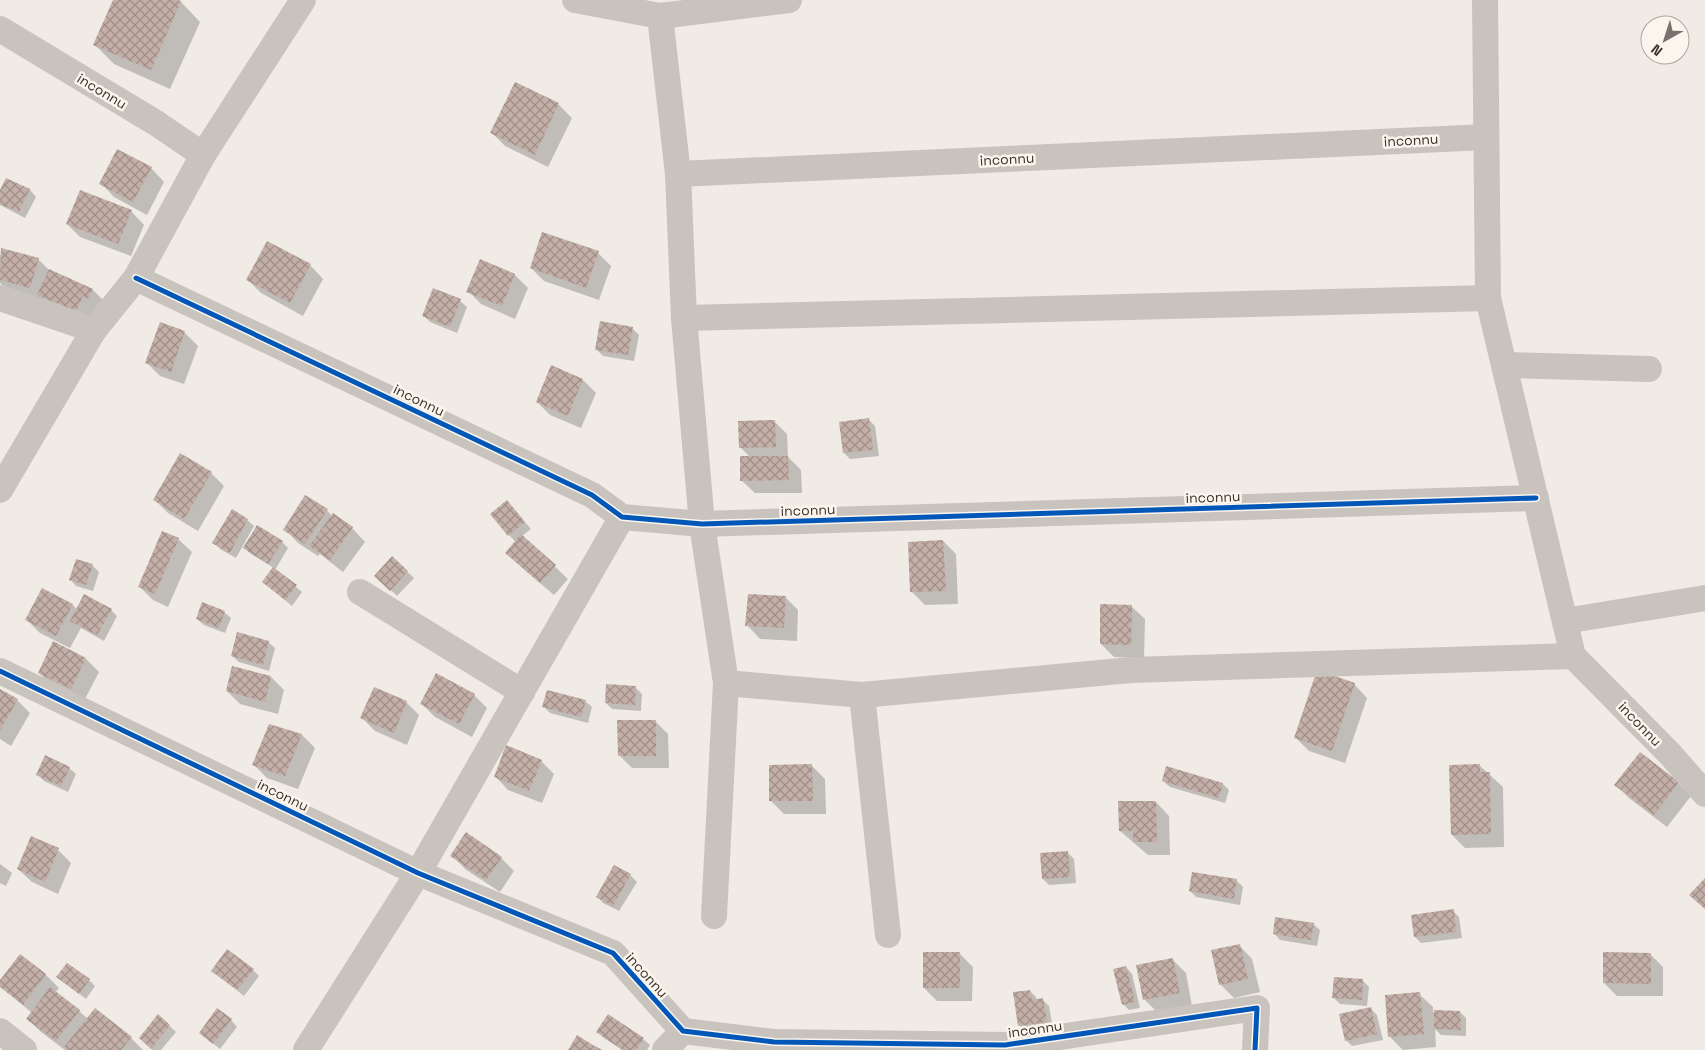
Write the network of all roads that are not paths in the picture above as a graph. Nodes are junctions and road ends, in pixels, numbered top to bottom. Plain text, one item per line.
1 (303, 0) edge
2 (575, 0) edge
3 (789, 0) edge
4 (1485, 0) edge
5 (660, 16) junction
6 (0, 29) edge
7 (1486, 137) junction
8 (203, 155) junction
9 (678, 174) junction
10 (136, 278) junction
11 (0, 298) edge
12 (1488, 298) junction
13 (684, 318) junction
14 (94, 330) junction
15 (1504, 365) junction
16 (1649, 369) dead end
17 (0, 490) edge
18 (1536, 498) junction
19 (622, 517) junction
20 (702, 524) junction
21 (360, 592) dead end
22 (1705, 598) edge
23 (1565, 621) junction
24 (1573, 656) junction
25 (0, 671) edge
26 (726, 684) junction
27 (522, 692) junction
28 (862, 695) junction
29 (1705, 794) edge
30 (418, 873) junction
31 (714, 916) dead end
32 (888, 935) dead end
33 (0, 1030) edge
34 (683, 1030) junction
35 (24, 1050) edge
36 (306, 1050) edge
37 (665, 1050) edge
38 (1255, 1050) edge

1 - 8 street
2 - 5 street
3 - 5 street
4 - 7 street
5 - 9 street
6 - 8 street, inconnu
7 - 9 street, inconnu
7 - 12 street
8 - 10 street
9 - 13 street
10 - 14 street
10 - 19 street, inconnu
11 - 14 street
12 - 13 street
12 - 15 street
13 - 20 street
14 - 17 street
15 - 16 street
15 - 18 street
18 - 20 street, inconnu
18 - 23 street
19 - 20 street, inconnu
19 - 27 street
20 - 26 street
21 - 27 street
22 - 23 street
23 - 24 street
24 - 28 street
24 - 29 street, inconnu
25 - 30 street, inconnu
26 - 28 street
26 - 31 street
27 - 30 street
28 - 32 street
30 - 34 street, inconnu
30 - 36 street
33 - 35 street
34 - 37 street
34 - 38 street, inconnu

